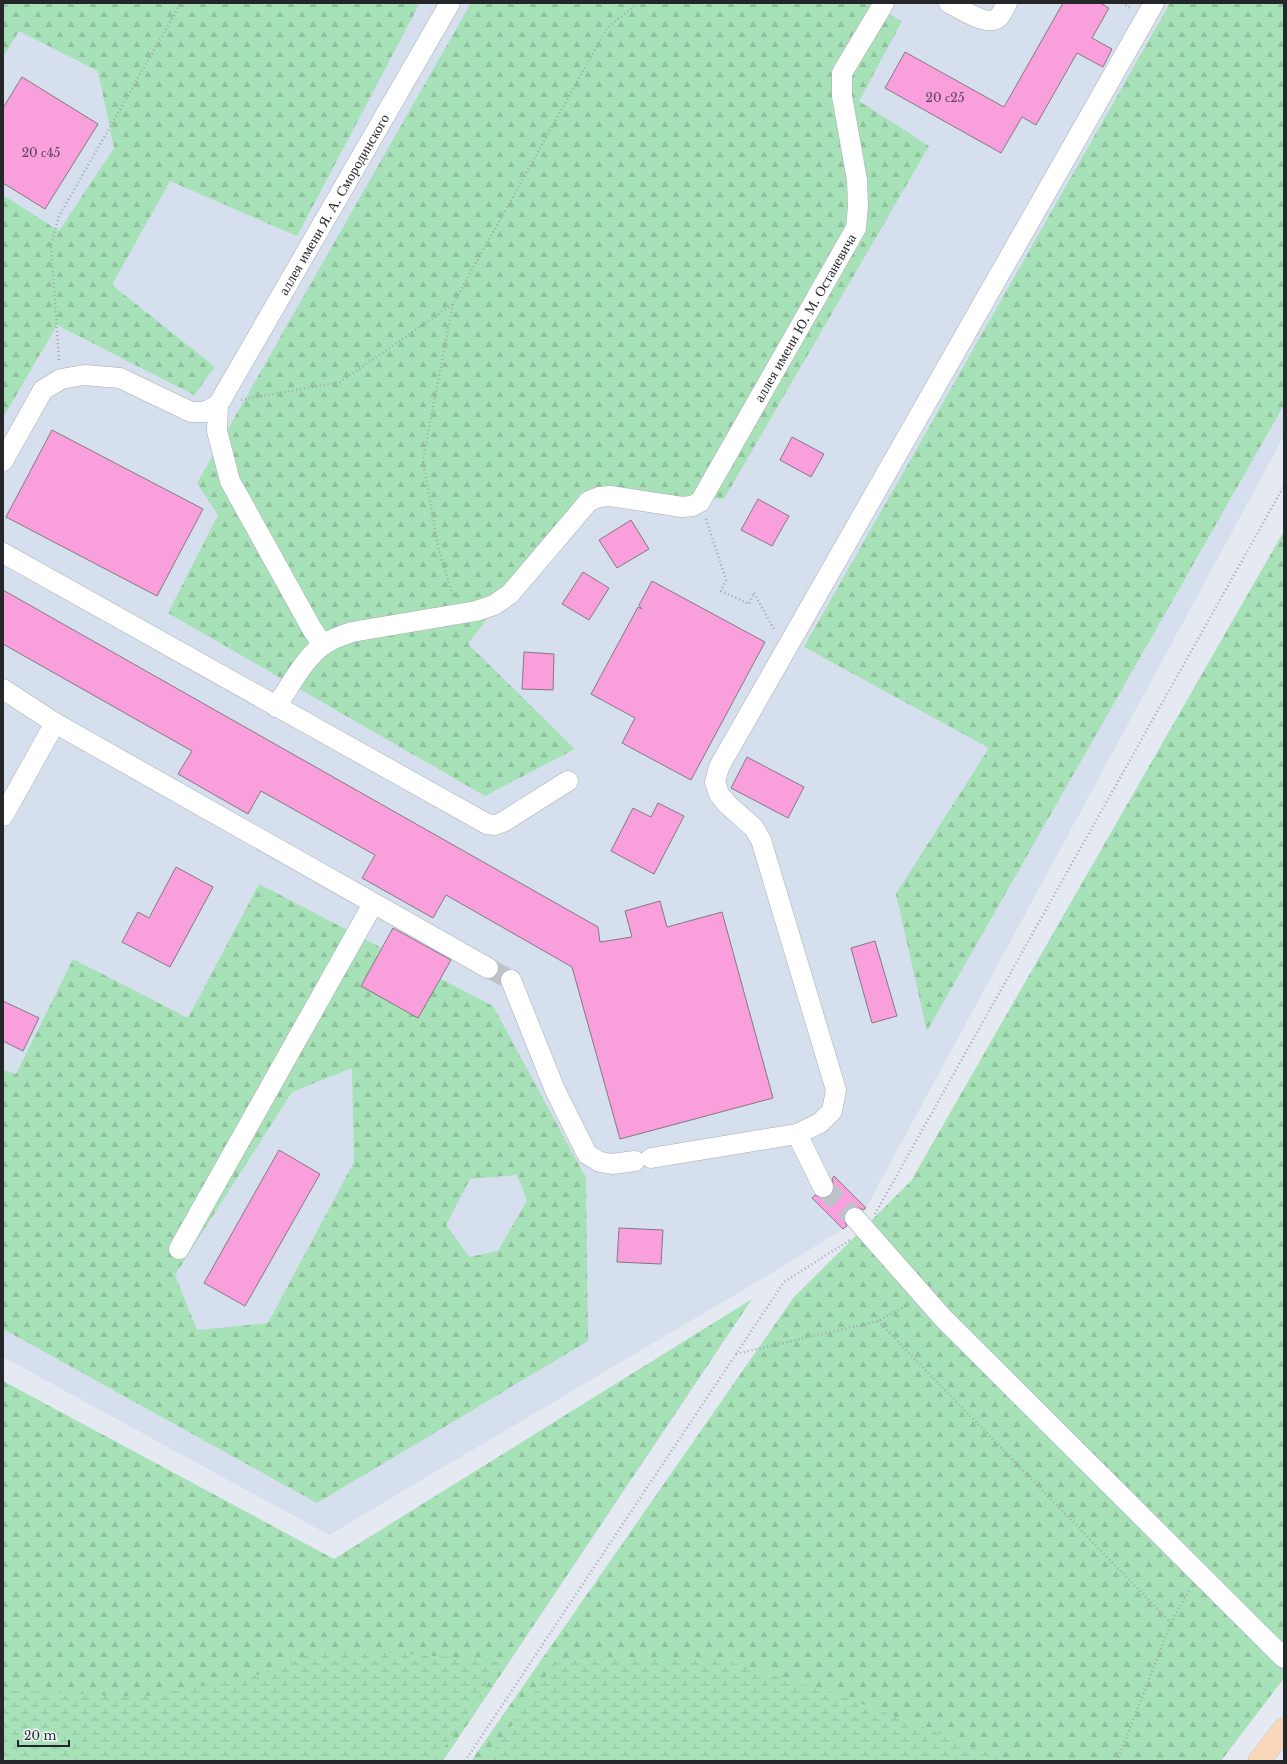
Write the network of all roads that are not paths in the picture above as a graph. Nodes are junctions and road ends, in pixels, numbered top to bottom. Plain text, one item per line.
1 (450, 3) edge
2 (884, 3) edge
3 (950, 3) edge
4 (1007, 3) edge
5 (1154, 3) edge
6 (218, 405) junction
7 (3, 461) edge
8 (3, 553) edge
9 (323, 646) junction
10 (3, 689) edge
11 (276, 707) junction
12 (54, 723) junction
13 (568, 781) dead end
14 (3, 816) edge
15 (373, 904) junction
16 (488, 968) tunnel mouth
17 (511, 980) tunnel mouth
18 (797, 1134) junction
19 (823, 1187) tunnel mouth
20 (860, 1224) tunnel mouth
21 (179, 1249) dead end
22 (1284, 1658) edge
23 (1284, 1728) edge
24 (1259, 1761) edge

1 - 6 street, аллея имени Я. А. Смородинского
2 - 9 street, аллея имени Ю. М. Останевича
3 - 4 street
5 - 18 street
6 - 7 street
6 - 9 street
8 - 11 street
9 - 11 street
10 - 12 street
11 - 13 street
12 - 14 street
12 - 15 street
15 - 16 street
15 - 21 street
17 - 18 street
18 - 19 street
20 - 22 street
23 - 24 main road

